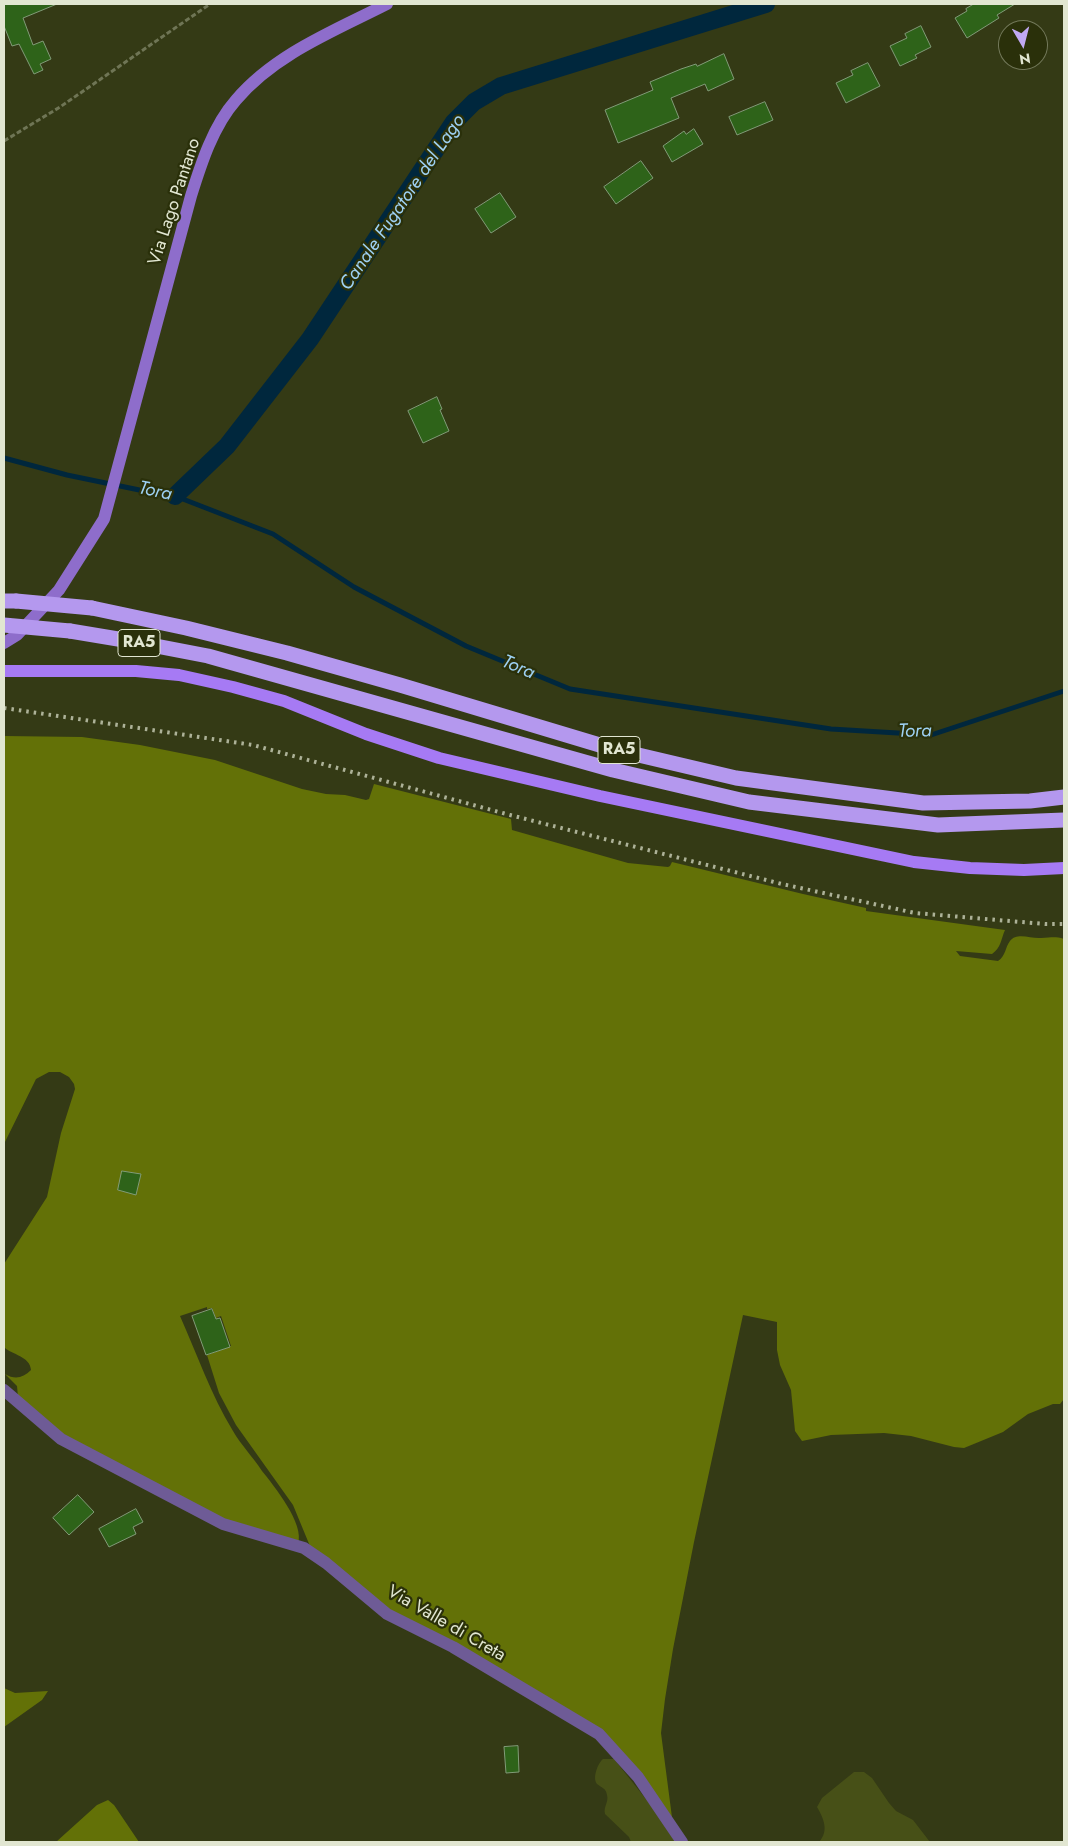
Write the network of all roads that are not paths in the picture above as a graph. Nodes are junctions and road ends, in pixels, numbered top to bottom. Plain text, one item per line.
1 (387, 4) edge
2 (10, 601) edge
3 (4, 625) edge
4 (4, 643) edge
5 (4, 671) edge
6 (1064, 797) edge
7 (1064, 820) edge
8 (1064, 868) edge
9 (4, 1390) edge
10 (682, 1842) edge

1 - 4 street, Via Lago Pantano
2 - 6 highway, RA5, bridge
3 - 7 highway, RA5, bridge
5 - 8 main road
9 - 10 street, Via Valle di Creta

